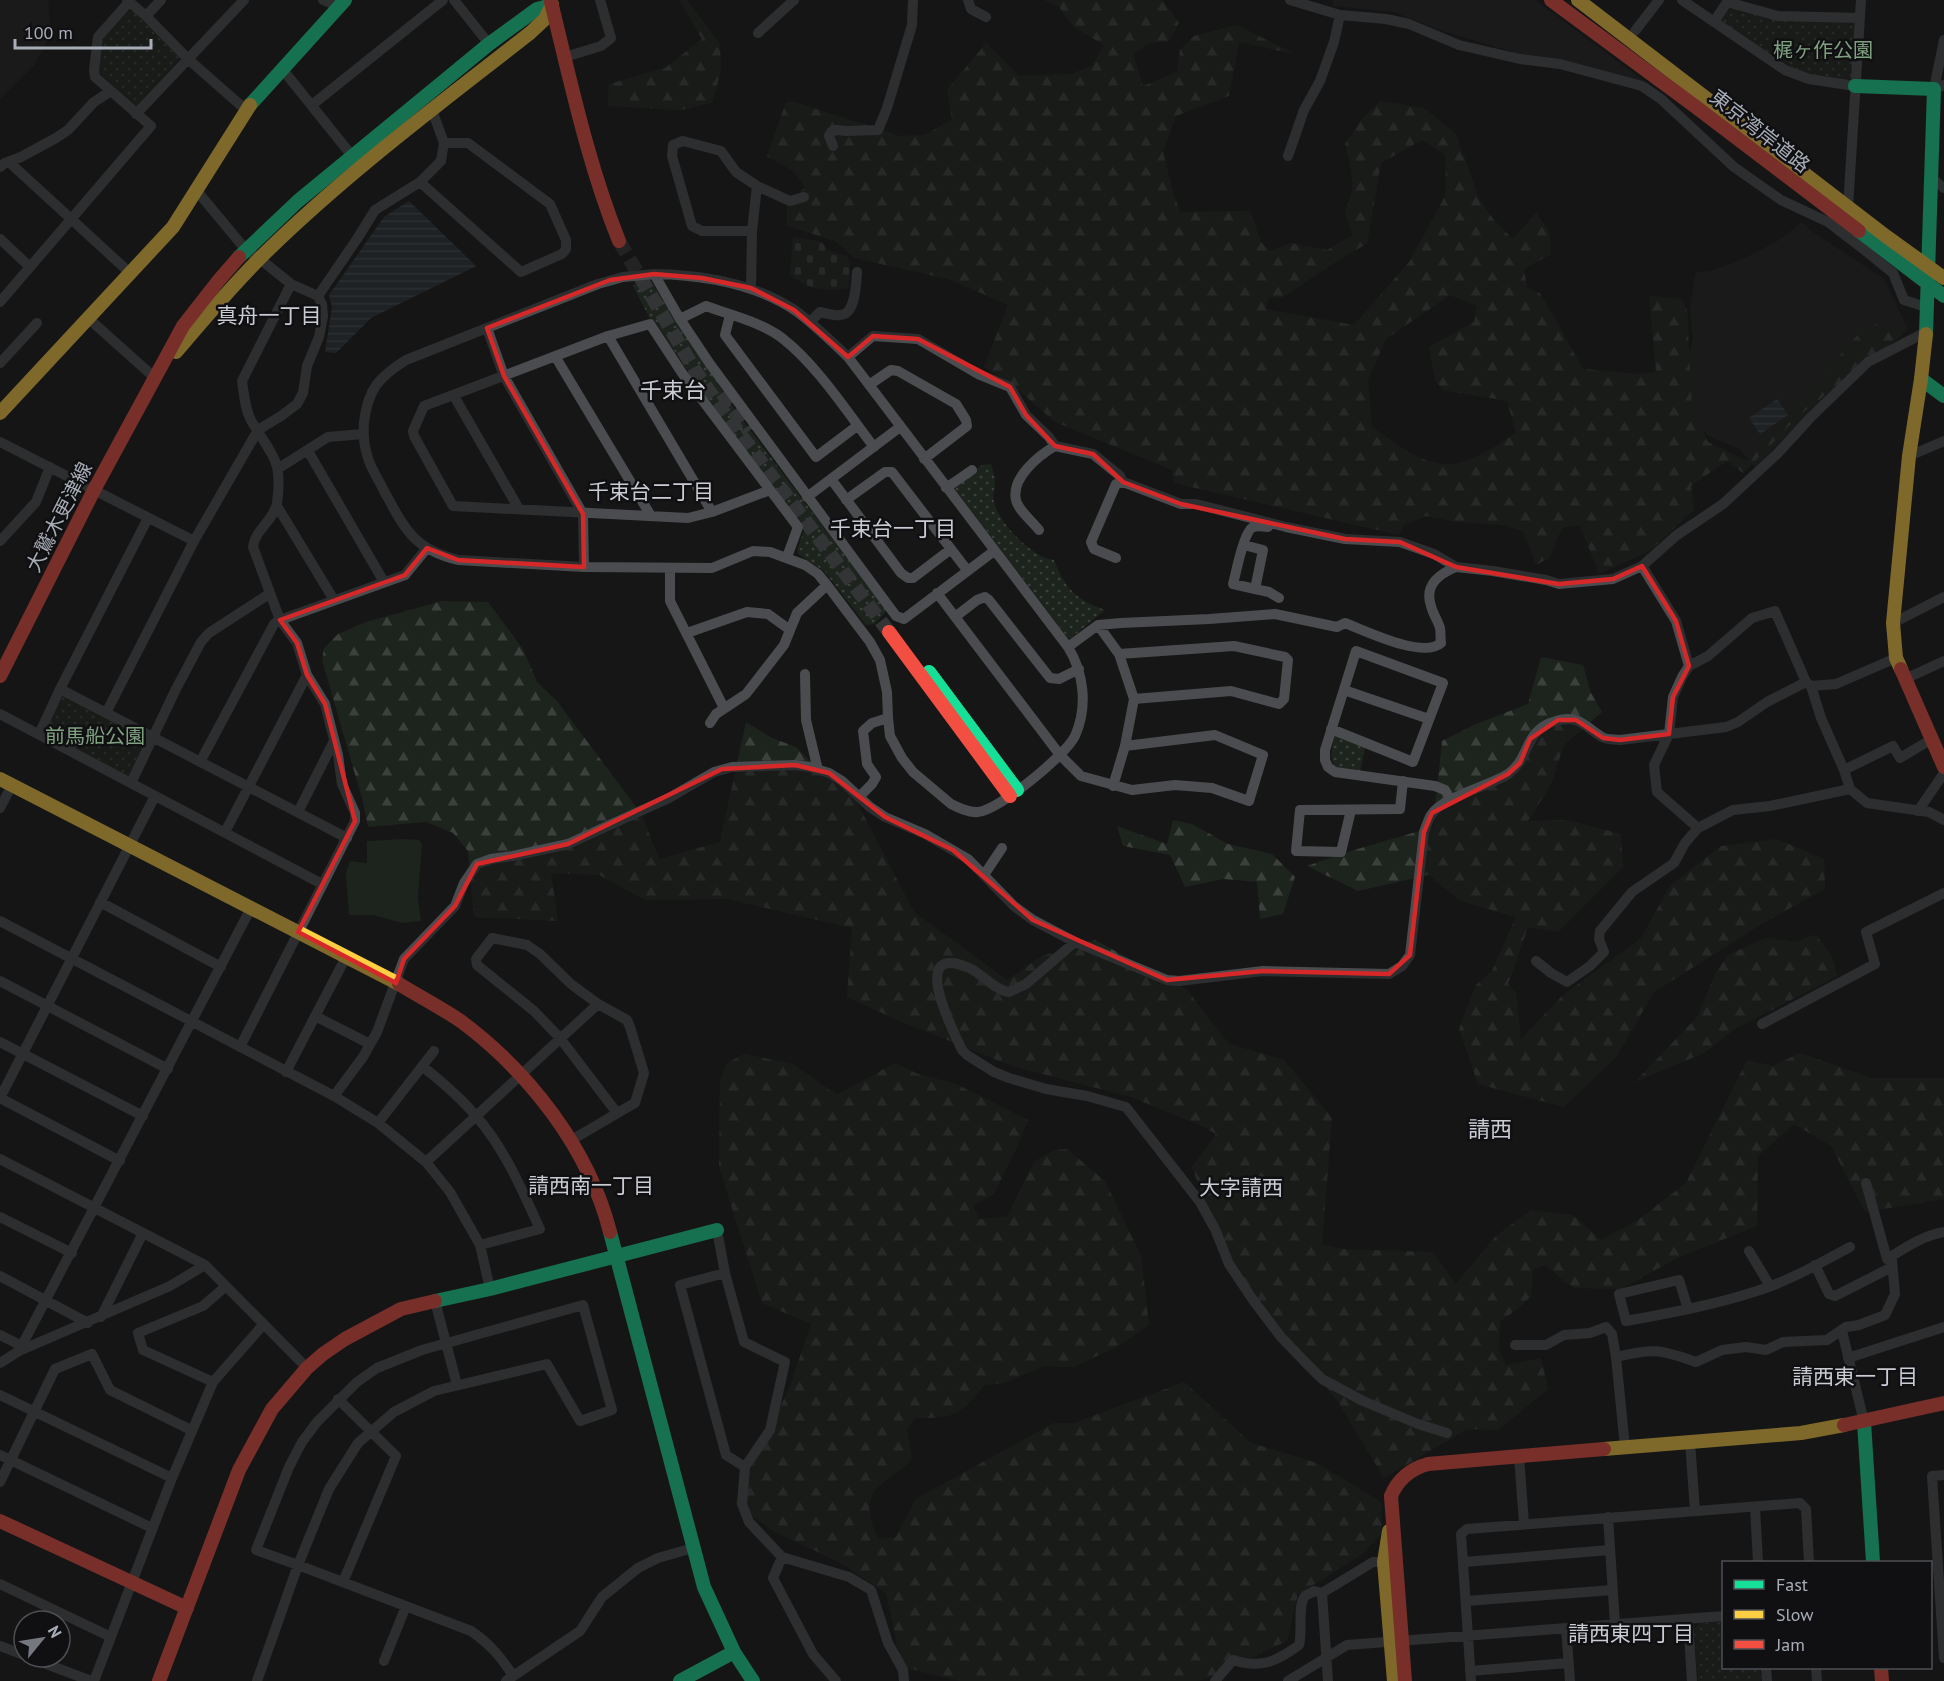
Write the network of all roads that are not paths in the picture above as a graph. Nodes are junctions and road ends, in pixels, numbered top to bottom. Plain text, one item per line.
1 (161, 0) edge
2 (244, 0) edge
3 (323, 0) edge
4 (454, 0) edge
5 (600, 0) edge
6 (794, 0) edge
7 (913, 0) edge
8 (968, 0) edge
9 (1290, 0) edge
10 (1328, 0) edge
11 (1551, 0) edge
12 (1578, 0) edge
13 (1596, 0) edge
14 (1659, 0) edge
15 (1682, 0) edge
16 (1861, 0) edge
17 (128, 1) edge
18 (437, 2) edge
19 (342, 3) edge
20 (552, 3) edge
21 (1322, 10) junction
22 (1340, 15) junction
23 (146, 16) junction
24 (986, 17) dead end
25 (1860, 18) junction
26 (1714, 22) junction
27 (1635, 31) junction
28 (758, 33) dead end
29 (1944, 40) edge
30 (489, 44) junction
31 (565, 57) junction
32 (188, 58) junction
33 (283, 70) junction
34 (1855, 86) junction
35 (1939, 87) edge
36 (111, 91) junction
37 (312, 105) junction
38 (246, 110) junction
39 (432, 110) junction
40 (136, 114) junction
41 (1758, 136) junction
42 (444, 143) junction
43 (833, 146) dead end
44 (0, 152) edge
45 (1288, 156) dead end
46 (357, 162) junction
47 (4, 164) edge
48 (1930, 177) junction
49 (420, 182) junction
50 (757, 186) junction
51 (1944, 188) edge
52 (197, 191) junction
53 (804, 197) dead end
54 (1848, 207) junction
55 (71, 219) junction
56 (752, 231) junction
57 (0, 239) edge
58 (623, 239) tunnel mouth
59 (246, 250) junction
60 (260, 259) junction
61 (1927, 265) junction
62 (30, 267) junction
63 (857, 272) dead end
64 (130, 273) junction
65 (654, 274) junction
66 (1944, 278) edge
67 (1926, 282) junction
68 (291, 284) junction
69 (751, 288) junction
70 (318, 296) junction
71 (1944, 296) edge
72 (0, 302) edge
73 (1926, 307) junction
74 (730, 315) junction
75 (88, 318) junction
76 (680, 319) junction
77 (810, 322) junction
78 (37, 323) dead end
79 (487, 328) junction
80 (1926, 332) junction
81 (608, 336) junction
82 (555, 356) junction
83 (848, 357) junction
84 (0, 363) edge
85 (504, 376) junction
86 (155, 378) junction
87 (1921, 379) junction
88 (869, 385) junction
89 (454, 396) junction
90 (1944, 396) edge
91 (1, 411) edge
92 (857, 426) junction
93 (900, 427) junction
94 (258, 430) junction
95 (363, 434) junction
96 (1944, 441) edge
97 (0, 442) edge
98 (874, 447) junction
99 (1055, 447) junction
100 (308, 451) junction
101 (1909, 456) junction
102 (924, 459) junction
103 (50, 467) junction
104 (279, 468) junction
105 (972, 470) dead end
106 (831, 479) junction
107 (1124, 482) junction
108 (946, 488) junction
109 (94, 490) junction
110 (770, 490) junction
111 (807, 497) junction
112 (846, 500) junction
113 (277, 506) junction
114 (519, 509) junction
115 (711, 513) junction
116 (583, 514) junction
117 (651, 516) junction
118 (148, 518) junction
119 (1286, 527) junction
120 (1039, 530) dead end
121 (194, 541) junction
122 (0, 542) edge
123 (1244, 545) junction
124 (427, 548) junction
125 (951, 549) junction
126 (994, 551) junction
127 (787, 557) junction
128 (1116, 558) dead end
129 (1642, 566) junction
130 (584, 567) junction
131 (1456, 567) junction
132 (670, 569) junction
133 (968, 570) junction
134 (384, 582) junction
135 (827, 585) junction
136 (1255, 589) junction
137 (937, 593) junction
138 (269, 594) junction
139 (1944, 597) edge
140 (1279, 598) dead end
141 (334, 600) junction
142 (955, 617) junction
143 (280, 620) junction
144 (1893, 623) junction
145 (1098, 625) junction
146 (790, 630) junction
147 (892, 630) tunnel mouth
148 (687, 633) junction
149 (1068, 647) junction
150 (1119, 654) junction
151 (1896, 658) junction
152 (1944, 661) edge
153 (1689, 666) junction
154 (1079, 669) junction
155 (804, 674) dead end
156 (307, 675) junction
157 (0, 676) edge
158 (1905, 679) junction
159 (1809, 684) junction
160 (60, 689) junction
161 (1344, 690) junction
162 (1134, 699) junction
163 (724, 708) junction
164 (106, 713) junction
165 (0, 714) edge
166 (888, 718) junction
167 (1429, 719) junction
168 (710, 723) dead end
169 (1331, 729) junction
170 (39, 734) junction
171 (1669, 734) junction
172 (153, 737) junction
173 (1932, 739) junction
174 (334, 741) junction
175 (1125, 746) junction
176 (1060, 755) junction
177 (200, 762) junction
178 (1944, 766) edge
179 (818, 770) junction
180 (1844, 770) junction
181 (1944, 773) edge
182 (1403, 780) junction
183 (6, 782) edge
184 (131, 783) junction
185 (1113, 786) junction
186 (248, 787) junction
187 (1850, 789) junction
188 (1013, 793) junction
189 (155, 796) junction
190 (860, 796) junction
191 (1451, 800) junction
192 (0, 808) edge
193 (1351, 810) junction
194 (1918, 811) junction
195 (297, 812) junction
196 (1944, 820) edge
197 (1698, 828) junction
198 (225, 832) junction
199 (347, 838) junction
200 (129, 846) junction
201 (1002, 848) dead end
202 (984, 875) junction
203 (322, 884) junction
204 (1944, 893) edge
205 (100, 902) junction
206 (251, 908) junction
207 (0, 921) edge
208 (298, 932) junction
209 (1075, 942) junction
210 (346, 957) junction
211 (72, 958) junction
212 (1536, 961) dead end
213 (221, 967) junction
214 (0, 981) edge
215 (396, 982) junction
216 (598, 1004) junction
217 (48, 1005) junction
218 (315, 1016) junction
219 (192, 1023) junction
220 (1762, 1024) dead end
221 (560, 1038) junction
222 (0, 1042) edge
223 (370, 1044) junction
224 (240, 1047) junction
225 (434, 1050) dead end
226 (23, 1054) junction
227 (422, 1066) junction
228 (168, 1069) junction
229 (286, 1072) junction
230 (520, 1076) junction
231 (334, 1096) junction
232 (0, 1098) edge
233 (617, 1113) junction
234 (143, 1116) junction
235 (476, 1116) junction
236 (378, 1123) junction
237 (569, 1141) junction
238 (0, 1159) edge
239 (120, 1161) junction
240 (426, 1162) junction
241 (1866, 1183) dead end
242 (95, 1208) junction
243 (0, 1217) edge
244 (717, 1230) joint
245 (1944, 1232) edge
246 (143, 1233) junction
247 (480, 1245) junction
248 (1850, 1247) dead end
249 (1749, 1251) dead end
250 (72, 1253) junction
251 (617, 1255) junction
252 (1889, 1263) junction
253 (205, 1265) junction
254 (1815, 1265) junction
255 (725, 1274) junction
256 (0, 1276) edge
257 (226, 1286) junction
258 (1770, 1286) junction
259 (490, 1289) junction
260 (46, 1299) junction
261 (435, 1301) junction
262 (1688, 1309) junction
263 (101, 1317) junction
264 (88, 1323) junction
265 (263, 1325) junction
266 (1944, 1328) edge
267 (1842, 1331) junction
268 (0, 1335) edge
269 (446, 1343) junction
270 (1515, 1346) dead end
271 (21, 1349) junction
272 (1616, 1357) junction
273 (1848, 1358) junction
274 (0, 1363) edge
275 (307, 1368) junction
276 (213, 1382) junction
277 (457, 1385) junction
278 (0, 1395) edge
279 (338, 1399) junction
280 (1944, 1403) edge
281 (34, 1412) junction
282 (1864, 1422) junction
283 (191, 1430) junction
284 (371, 1431) junction
285 (1447, 1433) dead end
286 (1690, 1442) junction
287 (1625, 1447) junction
288 (0, 1455) edge
289 (1519, 1456) junction
290 (11, 1461) junction
291 (745, 1467) junction
292 (1944, 1475) edge
293 (171, 1479) junction
294 (0, 1482) edge
295 (1755, 1507) junction
296 (1392, 1510) junction
297 (1695, 1511) junction
298 (1608, 1517) junction
299 (0, 1521) edge
300 (1524, 1524) junction
301 (152, 1528) junction
302 (1940, 1537) edge
303 (693, 1548) junction
304 (1610, 1550) junction
305 (782, 1557) junction
306 (1758, 1561) edge
307 (1809, 1561) edge
308 (1874, 1561) edge
309 (1384, 1562) junction
310 (1464, 1562) junction
311 (298, 1564) junction
312 (343, 1582) junction
313 (131, 1583) junction
314 (0, 1584) edge
315 (1613, 1590) junction
316 (1322, 1593) junction
317 (1935, 1600) edge
318 (1466, 1601) junction
319 (406, 1606) junction
320 (187, 1608) junction
321 (1722, 1616) edge
322 (1688, 1619) junction
323 (1615, 1624) junction
324 (1566, 1628) junction
325 (1468, 1635) junction
326 (111, 1637) junction
327 (1397, 1640) junction
328 (734, 1652) junction
329 (1327, 1657) junction
330 (1944, 1658) edge
331 (384, 1661) dead end
332 (1568, 1663) junction
333 (60, 1669) edge
334 (1470, 1676) edge
335 (509, 1678) edge
336 (261, 1680) edge
337 (92, 1681) edge
338 (159, 1681) edge
339 (680, 1681) edge
340 (753, 1681) edge
341 (836, 1681) edge
342 (904, 1681) edge
343 (1215, 1681) edge
344 (1288, 1681) edge
345 (1328, 1681) edge
346 (1394, 1681) edge
347 (1405, 1681) edge
348 (1570, 1681) edge
349 (1692, 1681) edge

1 - 23 street
2 - 32 street
3 - 19 street
4 - 30 street
5 - 31 street
6 - 28 street
7 - 43 street
8 - 24 street
9 - 21 street
10 - 21 street
11 - 67 main road, 東京湾岸道路
12 - 41 main road, 東京湾岸道路
13 - 27 main road
14 - 27 street
15 - 26 street
16 - 25 street
17 - 23 street
17 - 36 street
18 - 37 street
19 - 33 main road
20 - 30 main road
20 - 31 main road
20 - 39 main road
21 - 22 street
22 - 45 street
22 - 73 street
23 - 32 street
25 - 26 street
25 - 34 street
26 - 34 street
27 - 41 main road
29 - 35 street
30 - 46 main road
31 - 58 main road
32 - 38 street
32 - 40 street
33 - 37 street
33 - 38 main road
34 - 35 main road
34 - 54 street
35 - 48 main road
36 - 40 street
36 - 47 street
37 - 46 street
38 - 52 main road
39 - 42 street
39 - 46 main road
40 - 55 street
41 - 54 main road, 東京湾岸道路
42 - 49 street
42 - 49 street
44 - 47 street
46 - 59 main road
46 - 60 main road
47 - 55 street
48 - 51 street
48 - 61 main road
49 - 70 street
50 - 53 street
50 - 56 street
50 - 56 street
52 - 59 street
52 - 64 main road
54 - 61 main road, 東京湾岸道路
55 - 62 street
55 - 64 street
56 - 69 street
57 - 62 street
59 - 60 street
59 - 86 main road
60 - 68 street
60 - 86 main road
61 - 66 main road, 東京湾岸道路
61 - 67 main road
62 - 72 street
63 - 77 street
64 - 75 main road
65 - 69 street
65 - 76 street
65 - 79 street
67 - 71 main road, 東京湾岸道路
67 - 73 main road
68 - 70 street
68 - 94 street
69 - 77 street
70 - 94 street
73 - 80 main road
74 - 76 street
74 - 92 street
74 - 92 street
75 - 86 street
75 - 91 main road
76 - 111 street
77 - 83 street
78 - 84 street
79 - 85 street
79 - 95 street
80 - 87 main road
80 - 129 street
81 - 82 street
81 - 110 street
81 - 115 street
82 - 85 street
82 - 117 street
83 - 88 street
83 - 99 street
85 - 89 street
85 - 116 street
86 - 109 main road, 大鷲木更津線
87 - 90 main road
87 - 101 main road
88 - 93 street
88 - 102 street
89 - 114 street
89 - 114 street
92 - 98 street
93 - 98 street
93 - 102 street
94 - 104 street
94 - 121 street
95 - 100 street
95 - 124 street
96 - 101 street
97 - 103 street
98 - 106 street
99 - 107 street
99 - 120 street
100 - 104 street
100 - 134 street
101 - 144 main road
102 - 108 street
103 - 109 street
103 - 122 street
104 - 113 street
105 - 108 street
106 - 111 street
106 - 112 street
107 - 119 street
107 - 128 street
108 - 126 street
109 - 118 street
109 - 157 main road, 大鷲木更津線
110 - 115 street
110 - 127 street
111 - 137 street
112 - 125 street
112 - 125 street
113 - 138 street
113 - 141 street
114 - 116 street
115 - 117 street
116 - 117 street
116 - 130 street
118 - 121 street
118 - 160 street
119 - 123 street
119 - 131 street
121 - 164 street
123 - 136 street
123 - 136 street
124 - 130 street
124 - 134 street
125 - 133 street
126 - 133 street
126 - 149 street
127 - 132 street
127 - 135 street
129 - 131 street
129 - 153 street
130 - 132 street
131 - 145 street
132 - 148 street
133 - 137 street
134 - 141 street
135 - 146 street
135 - 166 street
136 - 140 street
137 - 142 street
138 - 143 street
138 - 172 street
139 - 144 street
141 - 143 street
142 - 154 street
142 - 176 street
143 - 156 street
143 - 177 street
144 - 151 main road
145 - 149 street
145 - 150 street
146 - 148 street
146 - 163 street
147 - 188 main road
148 - 163 street
149 - 154 street
150 - 162 street
150 - 162 street
151 - 158 main road
151 - 159 street
152 - 158 street
153 - 159 street
153 - 171 street
154 - 176 street
155 - 179 street
156 - 174 street
156 - 186 street
158 - 173 main road
159 - 171 street
159 - 180 street
160 - 164 street
160 - 170 street
161 - 167 street
161 - 167 street
161 - 169 street
162 - 175 street
163 - 168 street
164 - 172 street
165 - 170 street
166 - 188 street
166 - 190 street
167 - 169 street
169 - 182 street
170 - 184 street
171 - 191 street
171 - 197 street
172 - 177 street
172 - 184 street
173 - 178 main road
173 - 180 street
174 - 195 street
174 - 199 street
175 - 185 street
175 - 185 street
176 - 185 street
176 - 188 street
177 - 186 street
179 - 190 street
179 - 215 street
180 - 187 street
181 - 194 street
182 - 191 street
182 - 193 street
183 - 192 street
183 - 200 main road
184 - 189 street
186 - 195 street
186 - 198 street
187 - 194 street
187 - 197 street
189 - 198 street
189 - 200 street
190 - 202 street
191 - 209 street
193 - 193 street
194 - 196 street
195 - 199 street
197 - 212 street
198 - 203 street
199 - 203 street
200 - 205 street
200 - 206 main road
201 - 202 street
202 - 209 street
203 - 208 street
204 - 220 street
205 - 211 street
205 - 213 street
206 - 208 main road
206 - 213 street
207 - 211 street
208 - 210 main road
208 - 224 street
209 - 285 street
210 - 215 main road
210 - 218 street
211 - 217 street
211 - 219 street
213 - 219 street
214 - 217 street
215 - 223 street
215 - 230 main road
216 - 221 street
216 - 221 street
216 - 233 street
217 - 226 street
217 - 228 street
218 - 223 street
218 - 229 street
219 - 224 street
219 - 228 street
221 - 230 street
221 - 233 street
222 - 226 street
223 - 231 street
224 - 229 street
225 - 227 street
226 - 232 street
226 - 234 street
227 - 235 street
227 - 236 street
228 - 234 street
229 - 231 street
230 - 235 street
230 - 237 main road
231 - 236 street
232 - 239 street
233 - 237 street
234 - 239 street
235 - 240 street
235 - 247 street
236 - 240 street
237 - 251 main road
238 - 242 street
239 - 242 street
240 - 247 street
241 - 252 street
242 - 246 street
242 - 250 street
243 - 250 street
244 - 251 main road
244 - 255 street
245 - 252 street
246 - 253 street
246 - 263 street
247 - 259 street
248 - 254 street
249 - 258 street
250 - 260 street
251 - 259 main road
251 - 303 main road
252 - 254 street
252 - 267 street
253 - 257 street
253 - 263 street
254 - 258 street
255 - 291 street
255 - 291 street
256 - 260 street
257 - 265 street
257 - 276 street
258 - 262 street
259 - 261 main road
260 - 264 street
260 - 271 street
261 - 269 street
261 - 275 main road
262 - 262 street
263 - 264 street
264 - 271 street
265 - 275 street
265 - 276 street
266 - 273 street
267 - 272 street
267 - 273 street
268 - 271 street
269 - 277 street
269 - 277 street
269 - 279 street
270 - 272 street
271 - 274 street
272 - 287 street
273 - 282 street
275 - 320 main road
276 - 283 street
277 - 284 street
278 - 281 street
279 - 284 street
279 - 311 street
280 - 282 main road
281 - 283 street
281 - 290 street
281 - 293 street
282 - 286 main road
282 - 308 main road
283 - 293 street
284 - 311 street
284 - 312 street
286 - 287 main road
286 - 297 street
287 - 289 main road
288 - 290 street
289 - 296 main road
289 - 300 street
290 - 294 street
290 - 301 street
291 - 305 street
292 - 302 street
293 - 301 street
295 - 297 street
295 - 306 street
295 - 307 street
296 - 309 main road
296 - 327 main road
297 - 298 street
298 - 300 street
298 - 304 street
299 - 313 main road
300 - 310 street
301 - 313 street
302 - 317 street
303 - 328 main road
303 - 335 street
304 - 310 street
304 - 315 street
305 - 341 street
305 - 342 street
309 - 316 street
309 - 327 main road
310 - 318 street
311 - 312 street
311 - 336 street
312 - 319 street
313 - 320 main road
313 - 326 street
314 - 326 street
315 - 318 street
315 - 323 street
316 - 329 street
316 - 343 street
317 - 330 street
318 - 325 street
319 - 331 street
319 - 335 street
320 - 338 main road
321 - 322 street
322 - 323 street
322 - 349 street
323 - 324 street
324 - 325 street
324 - 332 street
325 - 327 street
325 - 334 street
326 - 337 street
327 - 329 street
327 - 346 main road
327 - 347 main road
328 - 339 main road
328 - 340 main road
329 - 344 street
329 - 345 street
332 - 334 street
332 - 348 street
333 - 337 street

